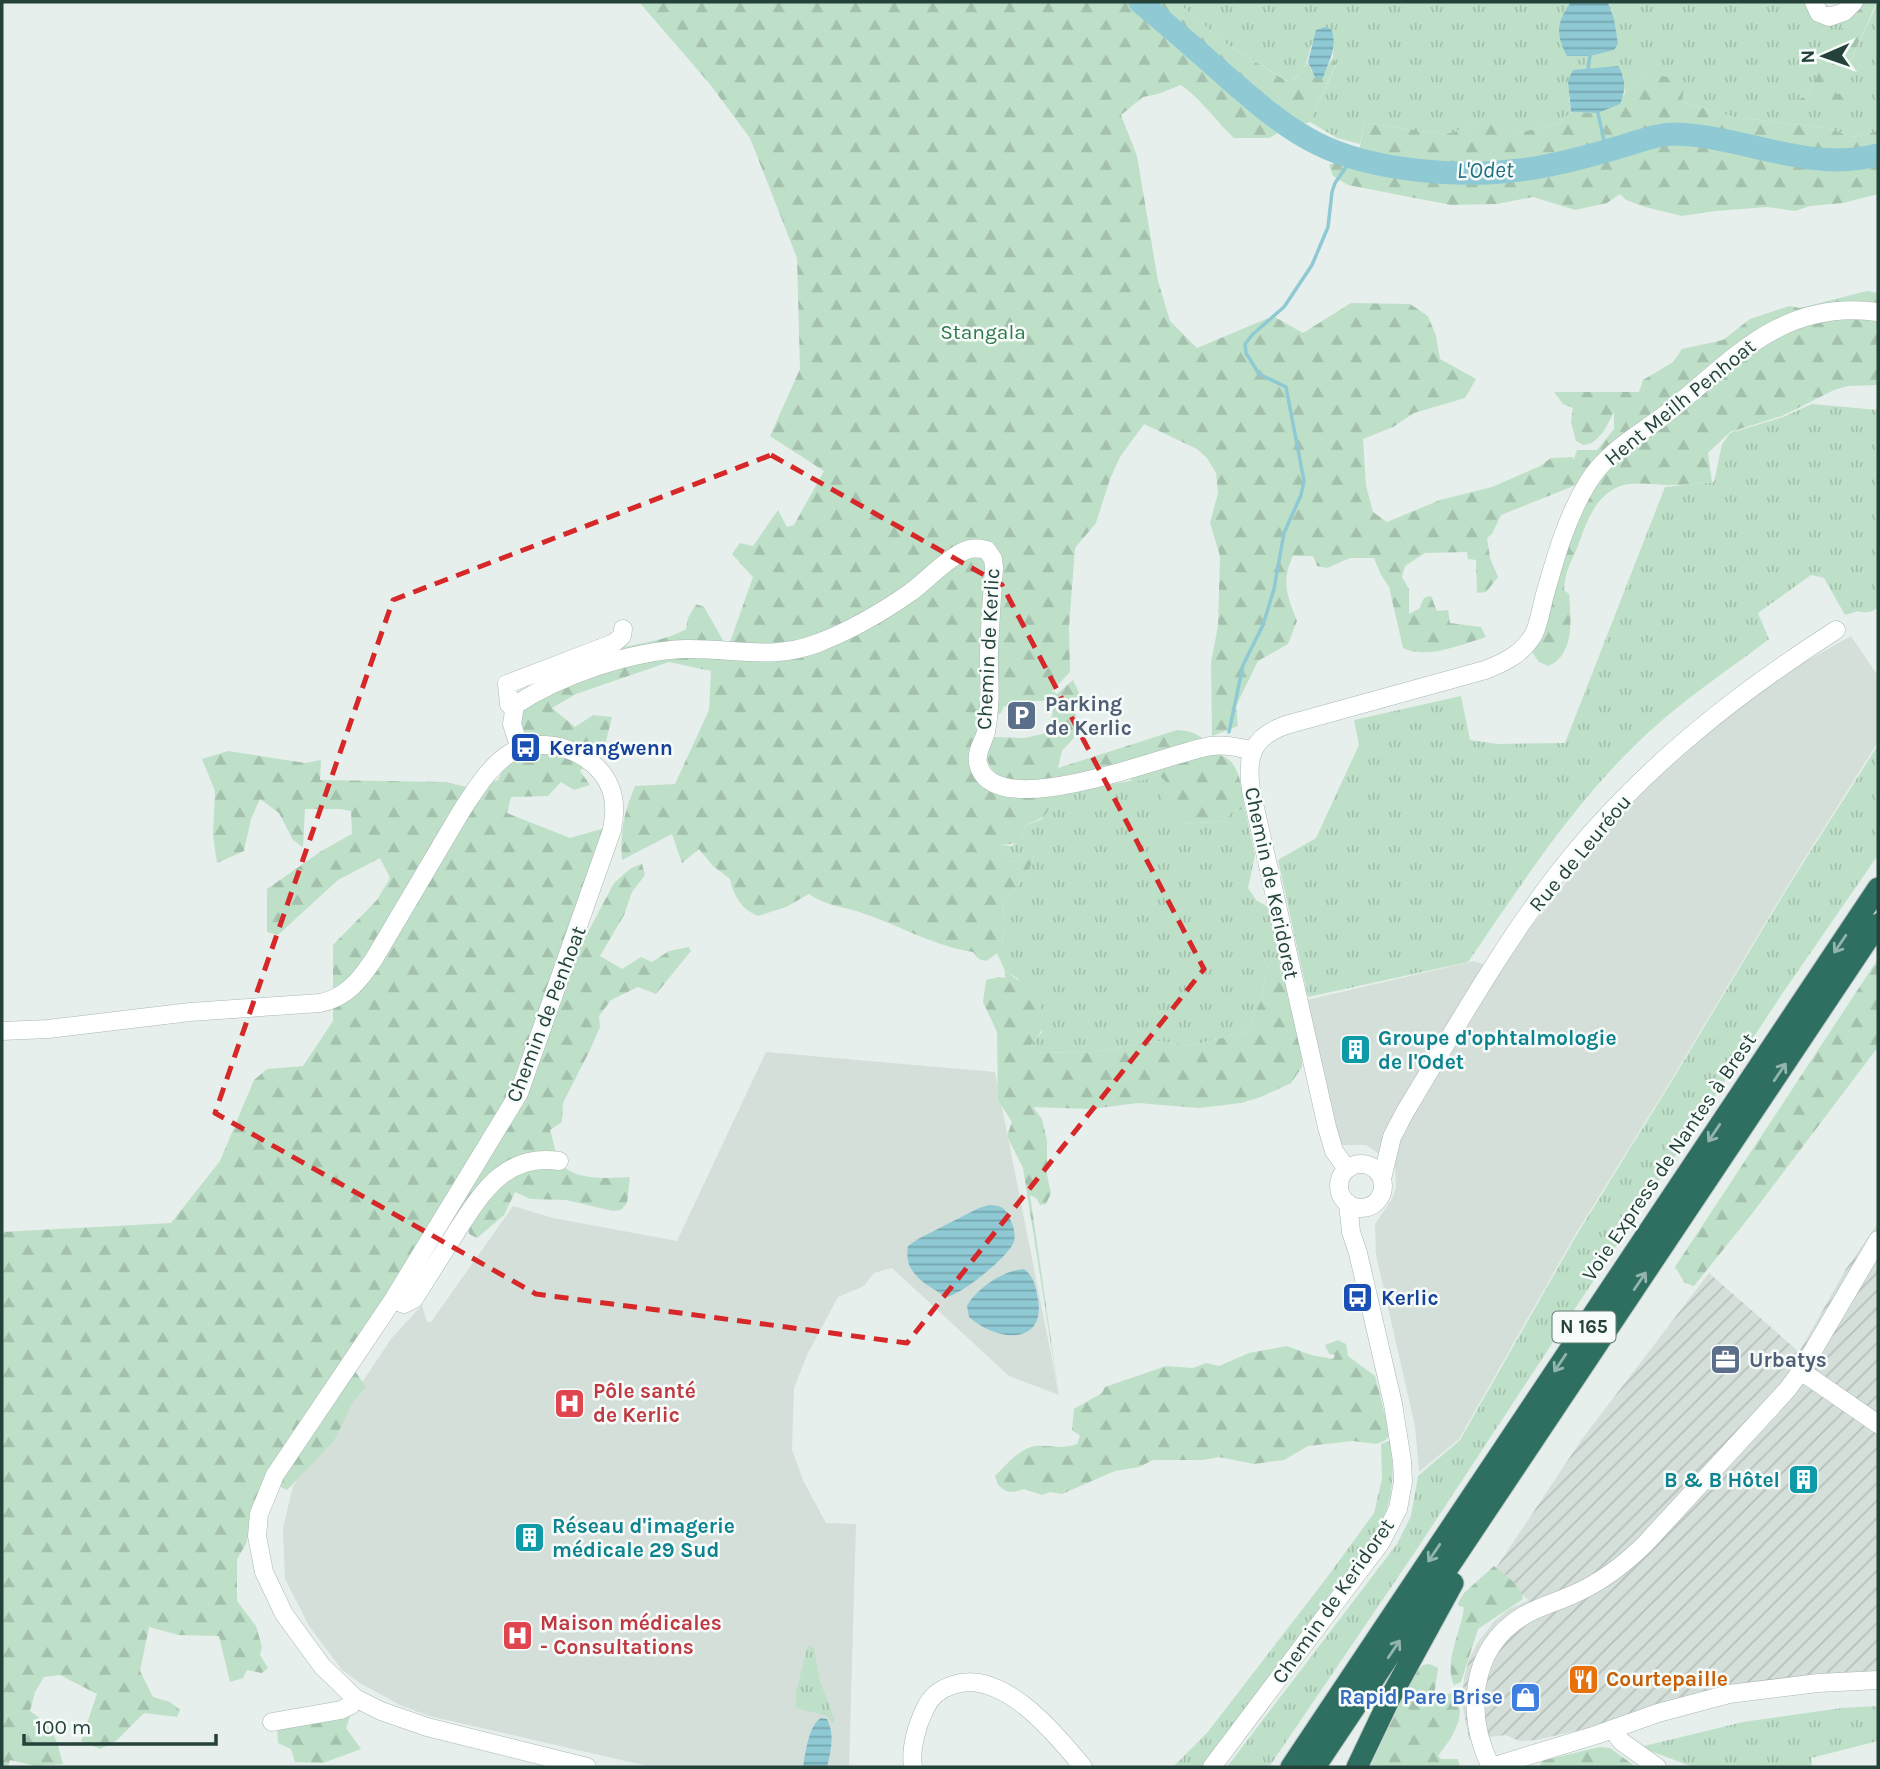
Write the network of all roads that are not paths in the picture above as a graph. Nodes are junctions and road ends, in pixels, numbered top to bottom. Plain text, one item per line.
1 (1814, 2) edge
2 (1854, 2) edge
3 (1878, 312) edge
4 (624, 629) dead end
5 (1836, 630) dead end
6 (514, 710) junction
7 (520, 749) junction
8 (1253, 751) junction
9 (1878, 888) edge
10 (1878, 924) edge
11 (2, 1031) edge
12 (1391, 1137) junction
13 (559, 1161) dead end
14 (1353, 1167) junction
15 (1382, 1179) junction
16 (1348, 1203) junction
17 (1369, 1207) junction
18 (1878, 1240) edge
19 (1358, 1253) junction
20 (393, 1300) junction
21 (1801, 1371) junction
22 (1878, 1424) edge
23 (1534, 1440) junction
24 (1878, 1680) edge
25 (355, 1698) junction
26 (272, 1722) dead end
27 (1612, 1729) junction
28 (911, 1765) edge
29 (587, 1767) edge
30 (1083, 1767) edge
31 (1212, 1767) edge
32 (1291, 1767) edge
33 (1315, 1767) edge
34 (1357, 1767) edge
35 (1491, 1767) edge
36 (1657, 1767) edge

1 - 2 street
3 - 8 street, Hent Meilh Penhoat
4 - 6 street
5 - 12 street, Rue de Leuréou
6 - 7 street
6 - 8 street, Chemin de Kerlic
7 - 11 street
7 - 20 street, Chemin de Penhoat
8 - 14 street, Chemin de Keridoret
9 -> 32 highway, Voie Express de Nantes à Brest / N 165
23 -> 10 highway, Voie Express de Nantes à Brest / N 165
12 - 14 street, Rue de Leuréou
12 - 15 street, Rue de Leuréou
13 - 20 street
14 - 15 street
14 - 16 street
15 - 17 street
16 - 17 street
16 - 19 street, Chemin de Keridoret
17 - 19 street, Chemin de Keridoret
18 - 21 street
19 - 31 street, Chemin de Keridoret
20 - 25 street, Chemin de Penhoat
21 - 22 street
21 - 35 street
33 -> 23 highway, Voie Express de Nantes à Brest / N 165
23 - 34 highway
24 - 27 street
25 - 26 street
25 - 29 street, Chemin de Penhoat
27 - 35 street
27 - 36 street
28 - 30 street

